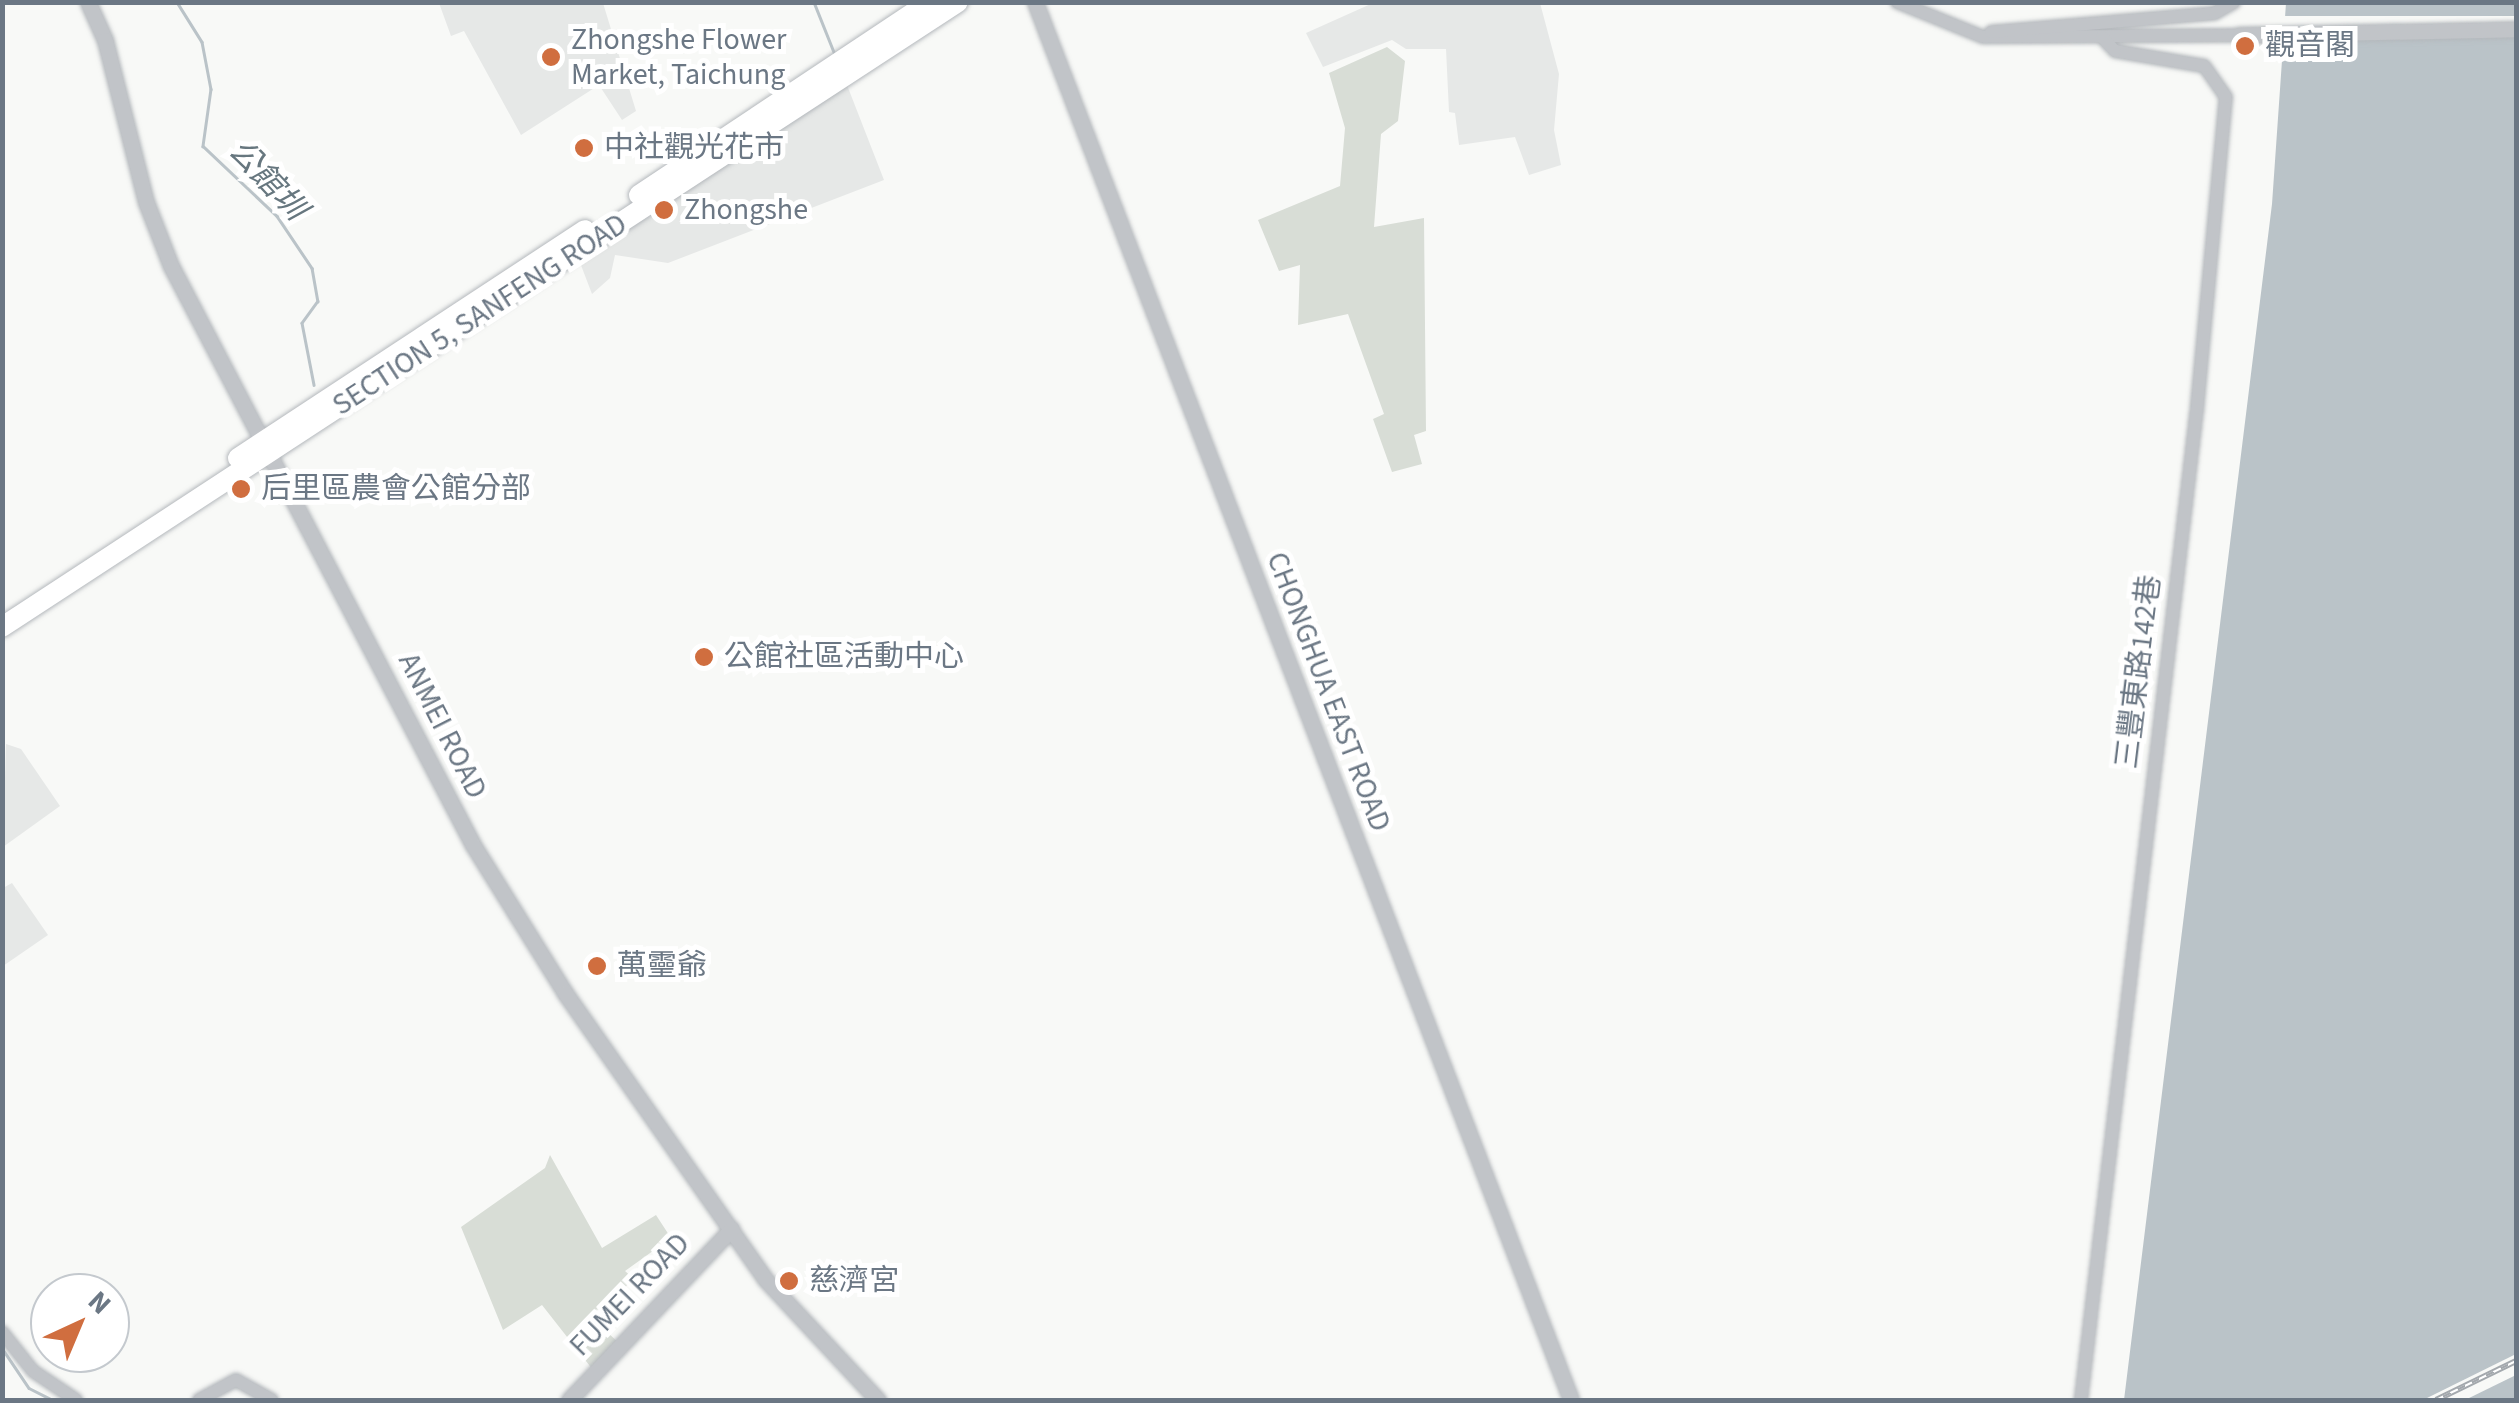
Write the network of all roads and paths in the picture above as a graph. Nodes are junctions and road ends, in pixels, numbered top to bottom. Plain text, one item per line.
1 (88, 2) edge
2 (930, 2) edge
3 (958, 2) edge
4 (1035, 2) edge
5 (1896, 2) edge
6 (2234, 2) edge
7 (2516, 29) edge
8 (2239, 35) joint
9 (1983, 37) junction
10 (2102, 37) junction
11 (268, 446) junction
12 (2, 614) edge
13 (2, 626) edge
14 (731, 1230) junction
15 (2, 1332) edge
16 (76, 1400) edge
17 (200, 1400) edge
18 (272, 1400) edge
19 (569, 1400) edge
20 (878, 1400) edge
21 (1571, 1400) edge
22 (2082, 1400) edge

1 - 11 street, ANMEI ROAD
2 - 11 main road, SECTION 5, SANFENG ROAD
3 - 11 main road, SECTION 5, SANFENG ROAD
4 - 21 street, CHONGHUA EAST ROAD
5 - 9 street
6 - 9 street
7 - 8 street
8 - 10 street
9 - 10 street
10 - 22 street, 三豐東路142巷
11 - 12 main road, SECTION 5, SANFENG ROAD
11 - 13 main road, SECTION 5, SANFENG ROAD
11 - 14 street, ANMEI ROAD
14 - 19 street, FUMEI ROAD
14 - 20 street, ANMEI ROAD
15 - 16 street
17 - 18 street

